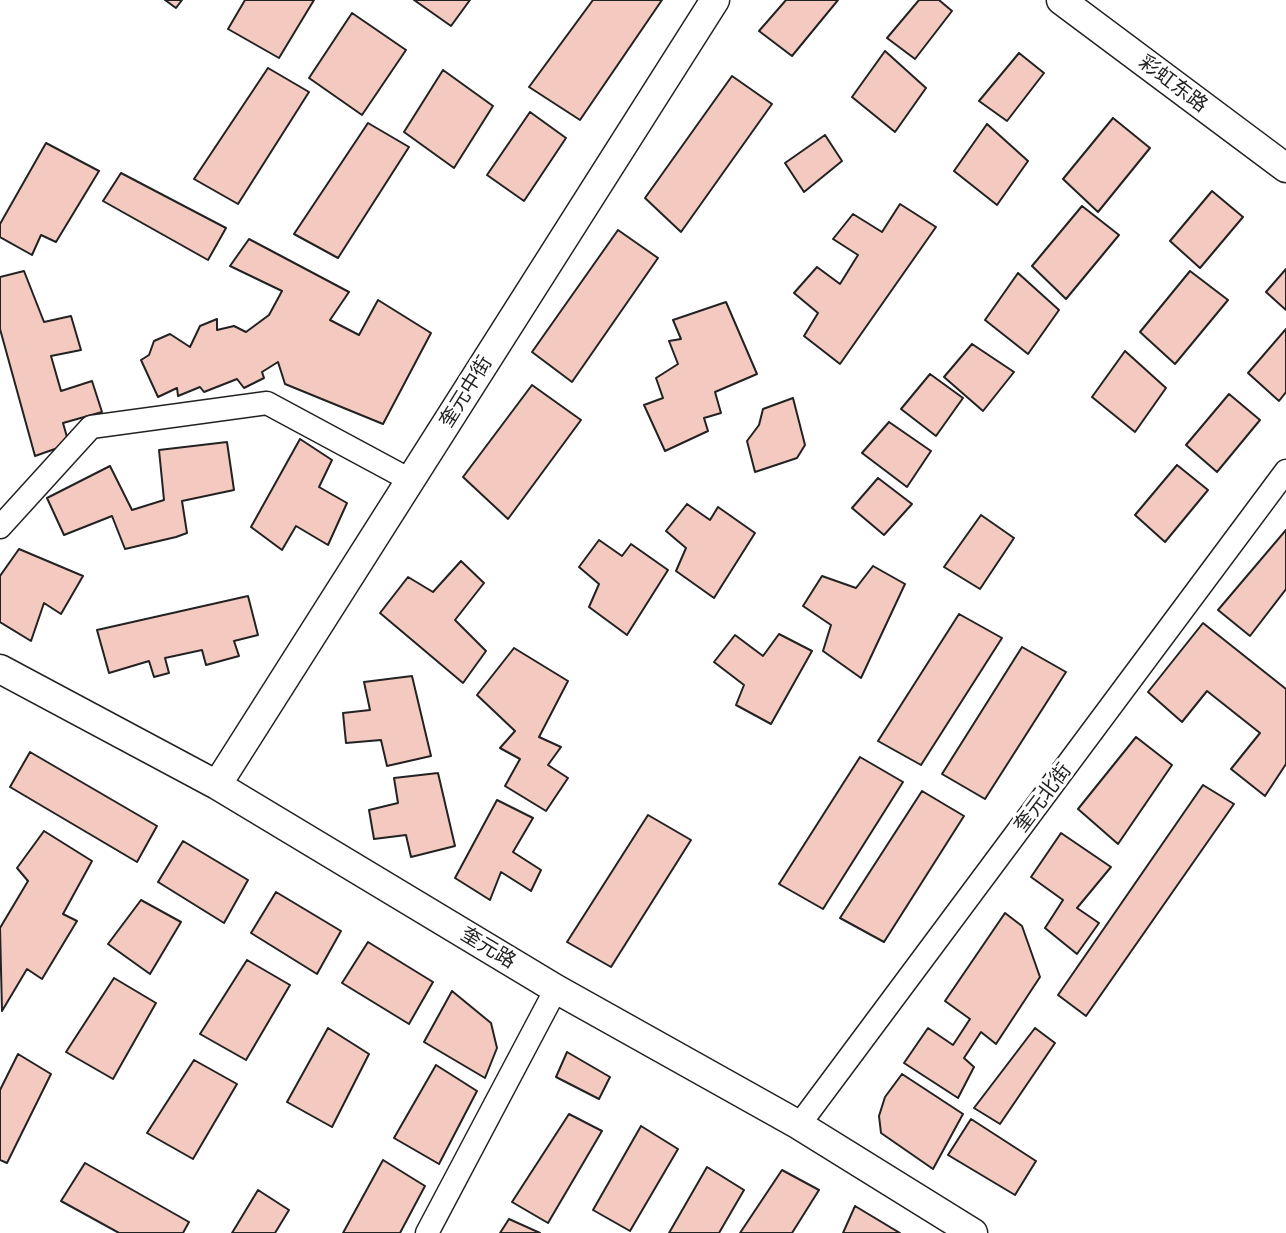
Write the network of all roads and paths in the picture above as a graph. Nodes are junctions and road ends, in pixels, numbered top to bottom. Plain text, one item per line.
1 (715, 0) edge
2 (1061, 0) edge
3 (1286, 168) edge
4 (1286, 471) edge
5 (410, 480) junction
6 (0, 527) edge
7 (0, 669) edge
8 (217, 785) junction
9 (556, 989) junction
10 (799, 1125) junction
11 (427, 1233) edge
12 (973, 1233) edge

1 - 5 street, 奎元中街
2 - 3 street, 彩虹东路
4 - 10 street, 奎元北街
5 - 6 street
5 - 8 street, 奎元中街
7 - 8 street, 奎元路
8 - 9 street, 奎元路
9 - 10 street, 奎元路
9 - 11 street
10 - 12 street, 奎元路

